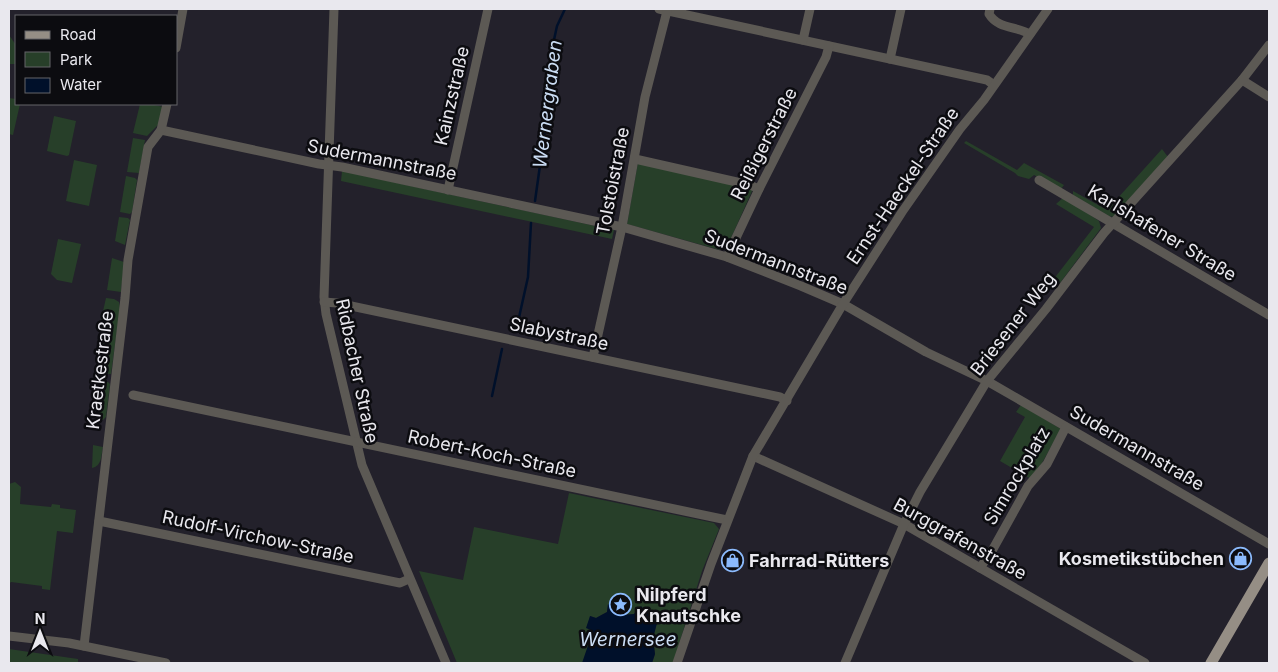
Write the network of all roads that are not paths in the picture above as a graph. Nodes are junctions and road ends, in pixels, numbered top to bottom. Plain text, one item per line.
1 (183, 9) edge
2 (334, 9) edge
3 (488, 9) edge
4 (810, 9) edge
5 (901, 9) edge
6 (990, 9) edge
7 (1048, 9) edge
8 (663, 10) edge
9 (1030, 34) junction
10 (178, 37) edge
11 (803, 40) junction
12 (1269, 45) edge
13 (829, 46) junction
14 (890, 60) junction
15 (1242, 80) junction
16 (994, 85) junction
17 (1269, 97) edge
18 (167, 105) edge
19 (161, 130) junction
20 (635, 159) junction
21 (329, 166) junction
22 (1039, 180) dead end
23 (759, 189) junction
24 (448, 190) junction
25 (1113, 225) junction
26 (622, 227) junction
27 (727, 257) junction
28 (324, 302) junction
29 (843, 304) junction
30 (1269, 315) edge
31 (592, 357) junction
32 (987, 381) junction
33 (133, 394) dead end
34 (787, 401) junction
35 (1066, 426) junction
36 (356, 442) junction
37 (753, 456) junction
38 (727, 520) junction
39 (99, 521) junction
40 (904, 524) junction
41 (1269, 544) edge
42 (1269, 563) edge
43 (980, 568) junction
44 (409, 579) junction
45 (9, 636) edge
46 (84, 646) junction
47 (166, 663) edge
48 (446, 663) edge
49 (677, 663) edge
50 (845, 663) edge
51 (1145, 663) edge
52 (1211, 663) edge

1 - 10 street
2 - 21 street, Ridbacher Straße
3 - 24 street, Kainzstraße
4 - 11 street
5 - 14 street
6 - 9 street
7 - 9 street, Ernst-Haeckel-Straße
8 - 11 street
8 - 20 street, Tolstoistraße
9 - 16 street, Ernst-Haeckel-Straße
11 - 13 street
12 - 15 street, Briesener Weg
13 - 14 street
13 - 23 street, Reißigerstraße
14 - 16 street
15 - 17 street
15 - 25 street, Briesener Weg
16 - 29 street, Ernst-Haeckel-Straße
18 - 19 street, Kraetkestraße
19 - 21 street, Sudermannstraße
19 - 39 street, Kraetkestraße
20 - 23 street
20 - 26 street, Tolstoistraße
21 - 24 street, Sudermannstraße
21 - 28 street, Ridbacher Straße
22 - 25 street, Karlshafener Straße
23 - 27 street, Reißigerstraße
24 - 26 street, Sudermannstraße
25 - 30 street, Karlshafener Straße
25 - 32 street, Briesener Weg
26 - 27 street, Sudermannstraße
26 - 31 street, Tolstoistraße
27 - 29 street, Sudermannstraße
28 - 31 street, Slabystraße
28 - 36 street, Ridbacher Straße
29 - 32 street, Sudermannstraße
29 - 34 street, Ernst-Haeckel-Straße
31 - 34 street, Slabystraße
32 - 35 street, Sudermannstraße
32 - 40 street, Briesener Weg
33 - 36 street, Robert-Koch-Straße
34 - 37 street, Ernst-Haeckel-Straße
35 - 41 street, Sudermannstraße
35 - 43 street, Simrockplatz
36 - 38 street, Robert-Koch-Straße
36 - 44 street, Ridbacher Straße
37 - 38 street, Ernst-Haeckel-Straße
37 - 40 street, Burggrafenstraße
38 - 49 street, Ernst-Haeckel-Straße
39 - 44 street, Rudolf-Virchow-Straße
39 - 46 street, Kraetkestraße
40 - 43 street, Burggrafenstraße
40 - 50 street, Briesener Weg
42 - 52 main road
43 - 51 street, Burggrafenstraße
44 - 48 street, Ridbacher Straße
45 - 46 street
46 - 47 street

